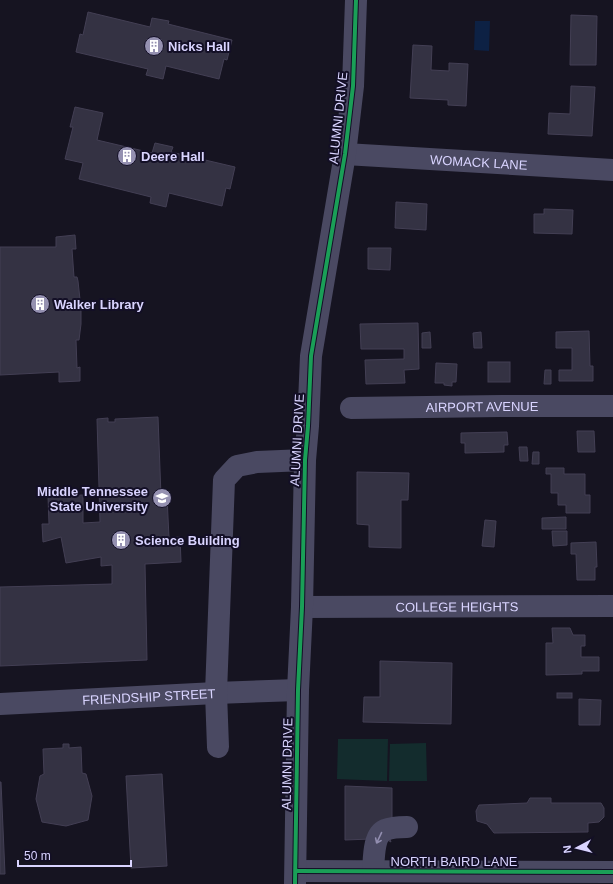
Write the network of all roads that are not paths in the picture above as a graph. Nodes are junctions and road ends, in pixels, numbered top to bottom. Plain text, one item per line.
1 (356, 0) edge
2 (345, 154) junction
3 (613, 170) edge
4 (613, 406) edge
5 (351, 408) dead end
6 (305, 460) junction
7 (302, 606) junction
8 (613, 606) edge
9 (298, 690) junction
10 (216, 693) junction
11 (0, 704) edge
12 (218, 748) dead end
13 (407, 827) dead end
14 (373, 871) junction
15 (613, 872) edge
16 (296, 877) edge
17 (419, 878) edge

1 - 2 street, ALUMNI DRIVE
2 - 3 street, WOMACK LANE
2 - 6 street, ALUMNI DRIVE
4 - 5 street, AIRPORT AVENUE
6 - 7 street, ALUMNI DRIVE
6 - 10 street
7 - 8 street, COLLEGE HEIGHTS
7 - 9 street, ALUMNI DRIVE
9 - 10 street, FRIENDSHIP STREET
9 - 16 street, ALUMNI DRIVE
10 - 11 street, FRIENDSHIP STREET
10 - 12 street
13 -> 14 street
14 - 16 street, NORTH BAIRD LANE
14 - 17 street, NORTH BAIRD LANE
15 - 17 street, NORTH BAIRD LANE

